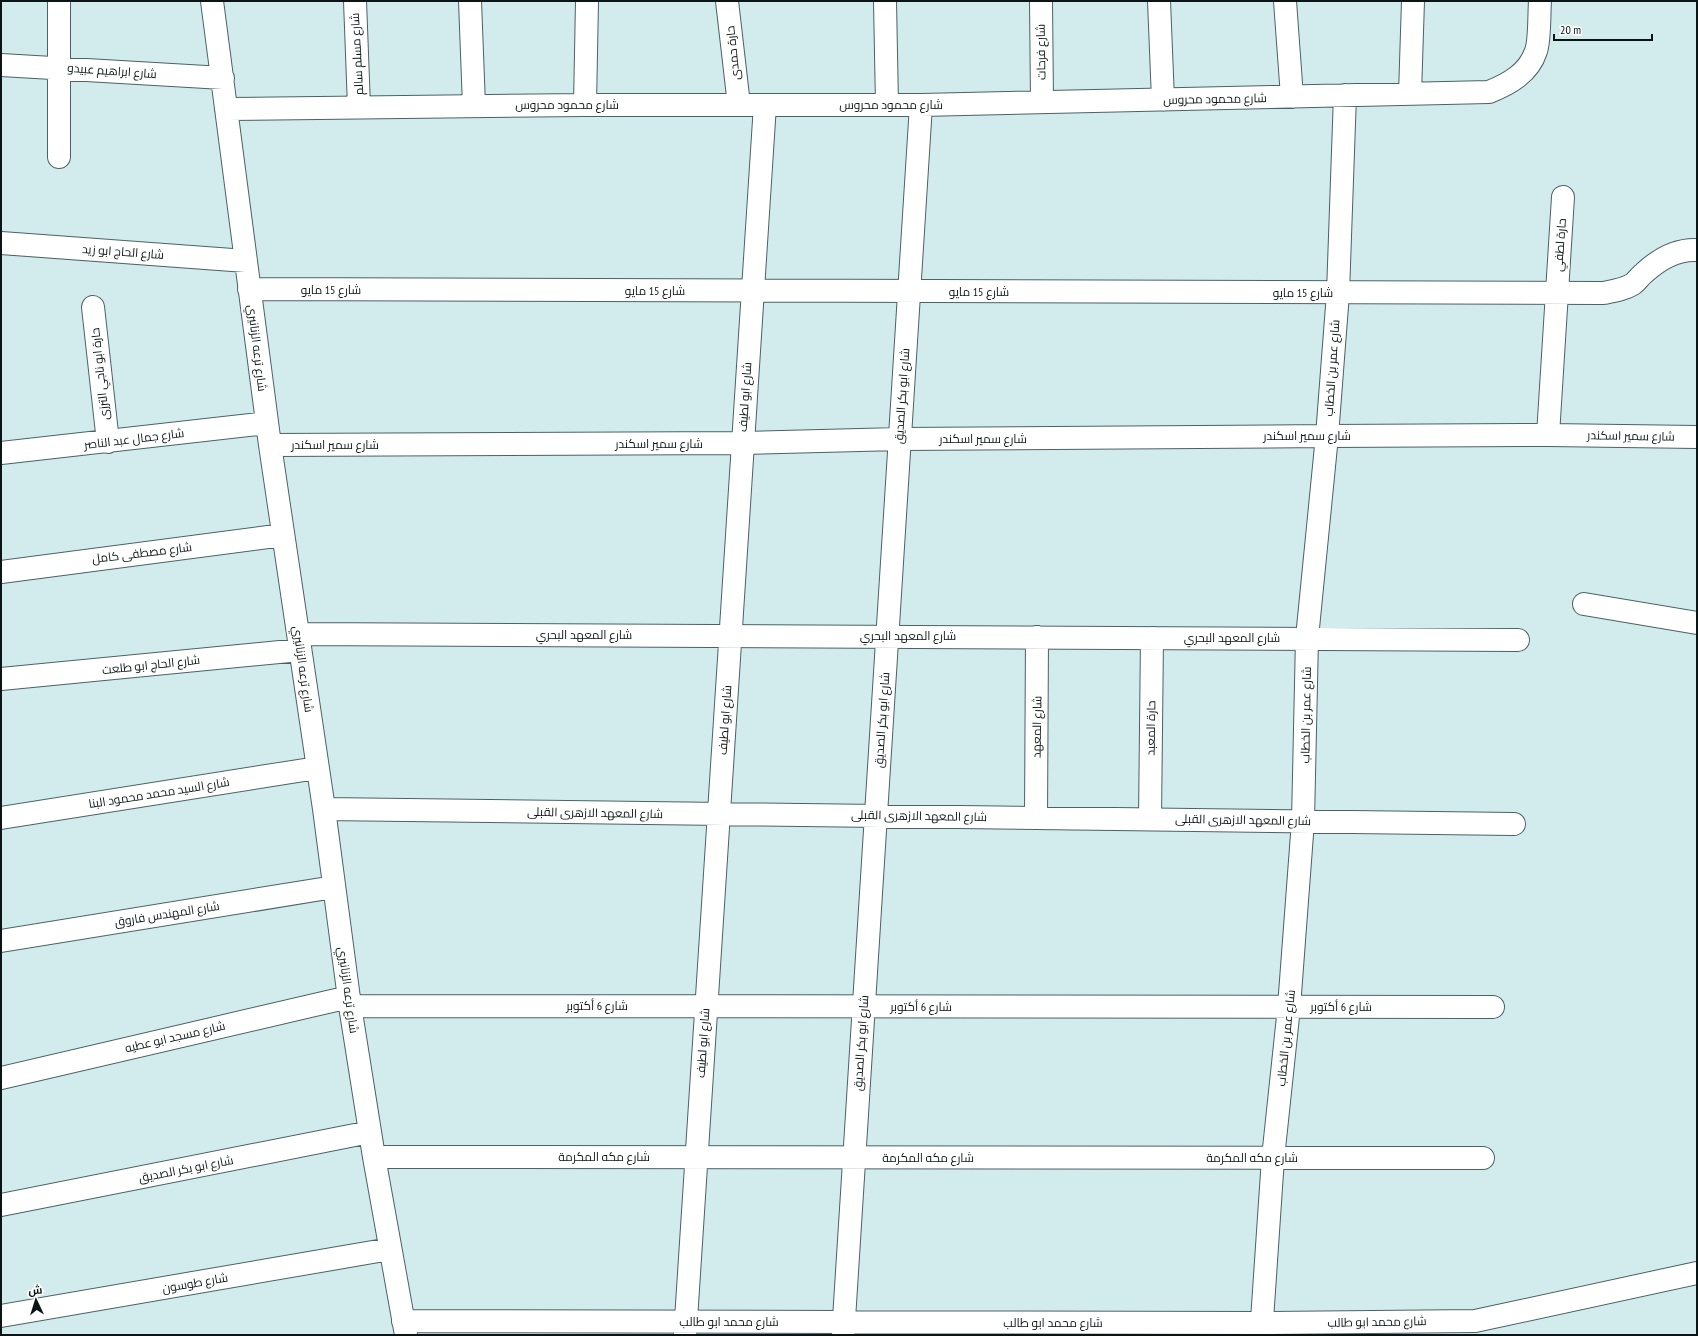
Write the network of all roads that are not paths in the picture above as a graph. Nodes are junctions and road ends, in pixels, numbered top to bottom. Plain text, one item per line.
1 (59, 1) edge
2 (212, 1) edge
3 (355, 1) edge
4 (470, 1) edge
5 (587, 1) edge
6 (728, 1) edge
7 (885, 1) edge
8 (1041, 1) edge
9 (1159, 1) edge
10 (1285, 1) edge
11 (1413, 1) edge
12 (1540, 1) edge
13 (1, 64) edge
14 (59, 68) junction
15 (223, 78) junction
16 (1410, 94) junction
17 (1345, 95) junction
18 (1292, 97) junction
19 (1163, 100) junction
20 (1042, 102) junction
21 (585, 105) junction
22 (739, 105) junction
23 (765, 105) junction
24 (887, 105) junction
25 (921, 105) junction
26 (474, 106) junction
27 (359, 107) junction
28 (226, 109) junction
29 (59, 157) dead end
30 (1563, 197) dead end
31 (1, 244) edge
32 (1697, 250) edge
33 (246, 261) junction
34 (249, 289) junction
35 (752, 292) junction
36 (909, 292) junction
37 (1338, 293) junction
38 (1556, 294) junction
39 (93, 307) dead end
40 (267, 423) junction
41 (1548, 435) junction
42 (1327, 436) junction
43 (1697, 437) edge
44 (899, 440) junction
45 (108, 442) junction
46 (742, 443) junction
47 (270, 445) junction
48 (1, 453) edge
49 (283, 535) junction
50 (1, 572) edge
51 (1584, 604) dead end
52 (1697, 623) edge
53 (730, 636) junction
54 (887, 636) junction
55 (1037, 637) junction
56 (1152, 638) junction
57 (1307, 638) junction
58 (1518, 640) dead end
59 (299, 642) junction
60 (1, 679) edge
61 (317, 768) junction
62 (324, 809) junction
63 (718, 814) junction
64 (875, 816) junction
65 (1, 818) edge
66 (1036, 818) junction
67 (1150, 819) junction
68 (1303, 821) junction
69 (1514, 824) dead end
70 (334, 886) junction
71 (1, 941) edge
72 (349, 1001) junction
73 (706, 1007) junction
74 (864, 1007) junction
75 (1289, 1007) junction
76 (1493, 1007) dead end
77 (1, 1078) edge
78 (370, 1132) junction
79 (374, 1157) junction
80 (696, 1157) junction
81 (854, 1158) junction
82 (1273, 1158) junction
83 (1483, 1158) dead end
84 (1, 1205) edge
85 (390, 1249) junction
86 (1697, 1273) edge
87 (1, 1316) edge
88 (404, 1328) edge
89 (685, 1328) edge
90 (1474, 1328) edge
91 (843, 1329) edge
92 (1262, 1329) edge

1 - 14 street
2 - 15 street, شارع ترعه الزنانيري
3 - 27 street, شارع مسلم سالم
4 - 26 street
5 - 21 street
6 - 22 street, حارة حمدى
7 - 24 street
8 - 20 street, شارع فرحات
9 - 19 street
10 - 18 street
11 - 16 street
12 - 16 street, شارع محمود محروس
13 - 14 street, شارع ابراهيم عبيدو
14 - 15 street, شارع ابراهيم عبيدو
14 - 29 street
15 - 28 street, شارع ترعه الزنانيري
16 - 17 street, شارع محمود محروس
17 - 18 street, شارع محمود محروس
17 - 37 street, شارع عمر بن الخطاب
18 - 19 street, شارع محمود محروس
19 - 20 street, شارع محمود محروس
20 - 25 street, شارع محمود محروس
21 - 22 street, شارع محمود محروس
21 - 26 street, شارع محمود محروس
22 - 23 street, شارع محمود محروس
23 - 24 street, شارع محمود محروس
23 - 35 street, شارع ابو لطيف
24 - 25 street, شارع محمود محروس
25 - 36 street, شارع ابو بكر الصديق
26 - 27 street, شارع محمود محروس
27 - 28 street, شارع محمود محروس
28 - 33 street, شارع ترعه الزنانيري
30 - 38 street, حارة لطفي
31 - 33 street, شارع الحاج ابو زيد
32 - 38 street, شارع 15 مايو
33 - 34 street, شارع ترعه الزنانيري
34 - 35 street, شارع 15 مايو
34 - 40 street, شارع ترعه الزنانيري
35 - 36 street, شارع 15 مايو
35 - 46 street, شارع ابو لطيف
36 - 37 street, شارع 15 مايو
36 - 44 street, شارع ابو بكر الصديق
37 - 38 street, شارع 15 مايو
37 - 42 street, شارع عمر بن الخطاب
38 - 41 street, حارة لطفي
39 - 45 street, حارة ابو ناجي الترزى
40 - 45 street, شارع جمال عبد الناصر
40 - 47 street, شارع ترعه الزنانيري
41 - 42 street, شارع سمير اسكندر
41 - 43 street, شارع سمير اسكندر
42 - 44 street, شارع سمير اسكندر
42 - 57 street, شارع عمر بن الخطاب
44 - 46 street, شارع سمير اسكندر
44 - 54 street, شارع ابو بكر الصديق
45 - 48 street, شارع جمال عبد الناصر
46 - 47 street, شارع سمير اسكندر
46 - 53 street, شارع ابو لطيف
47 - 49 street, شارع ترعه الزنانيري
49 - 50 street, شارع مصطفى كامل
49 - 59 street, شارع ترعه الزنانيري
51 - 52 street
53 - 54 street, شارع المعهد البحري
53 - 59 street, شارع المعهد البحري
53 - 63 street, شارع ابو لطيف
54 - 55 street, شارع المعهد البحري
54 - 64 street, شارع ابو بكر الصديق
55 - 56 street, شارع المعهد البحري
55 - 66 street, شارع المعهد
56 - 57 street, شارع المعهد البحري
56 - 67 street, حارة المعبد
57 - 58 street, شارع المعهد البحري
57 - 68 street, شارع عمر بن الخطاب
59 - 60 street, شارع الحاج ابو طلعت
59 - 61 street, شارع ترعه الزنانيري
61 - 62 street, شارع ترعه الزنانيري
61 - 65 street, شارع السيد محمد محمود البنا
62 - 63 street, شارع المعهد الازهرى القبلى
62 - 70 street, شارع ترعه الزنانيري
63 - 64 street, شارع المعهد الازهرى القبلى
63 - 73 street, شارع ابو لطيف
64 - 66 street, شارع المعهد الازهرى القبلى
64 - 74 street, شارع ابو بكر الصديق
66 - 67 street, شارع المعهد الازهرى القبلى
67 - 68 street, شارع المعهد الازهرى القبلى
68 - 69 street, شارع المعهد الازهرى القبلى
68 - 75 street, شارع عمر بن الخطاب
70 - 71 street, شارع المهندس فاروق
70 - 72 street, شارع ترعه الزنانيري
72 - 73 street, شارع 6 أكتوبر
72 - 77 street, شارع مسجد ابو عطيه
72 - 78 street, شارع ترعه الزنانيري
73 - 74 street, شارع 6 أكتوبر
73 - 80 street, شارع ابو لطيف
74 - 75 street, شارع 6 أكتوبر
74 - 81 street, شارع ابو بكر الصديق
75 - 76 street, شارع 6 أكتوبر
75 - 82 street, شارع عمر بن الخطاب
78 - 79 street, شارع ترعه الزنانيري
78 - 84 street, شارع ابو بكر الصديق
79 - 80 street, شارع مكه المكرمة
79 - 85 street, شارع ترعه الزنانيري
80 - 81 street, شارع مكه المكرمة
80 - 89 street, شارع ابو لطيف
81 - 82 street, شارع مكه المكرمة
81 - 91 street, شارع ابو بكر الصديق
82 - 83 street, شارع مكه المكرمة
82 - 92 street, شارع عمر بن الخطاب
85 - 87 street, شارع طوسون
85 - 88 street, شارع ترعه الزنانيري
86 - 90 street, شارع محمد ابو طالب
88 - 89 street, شارع محمد ابو طالب
89 - 91 street, شارع محمد ابو طالب
90 - 92 street, شارع محمد ابو طالب
91 - 92 street, شارع محمد ابو طالب

